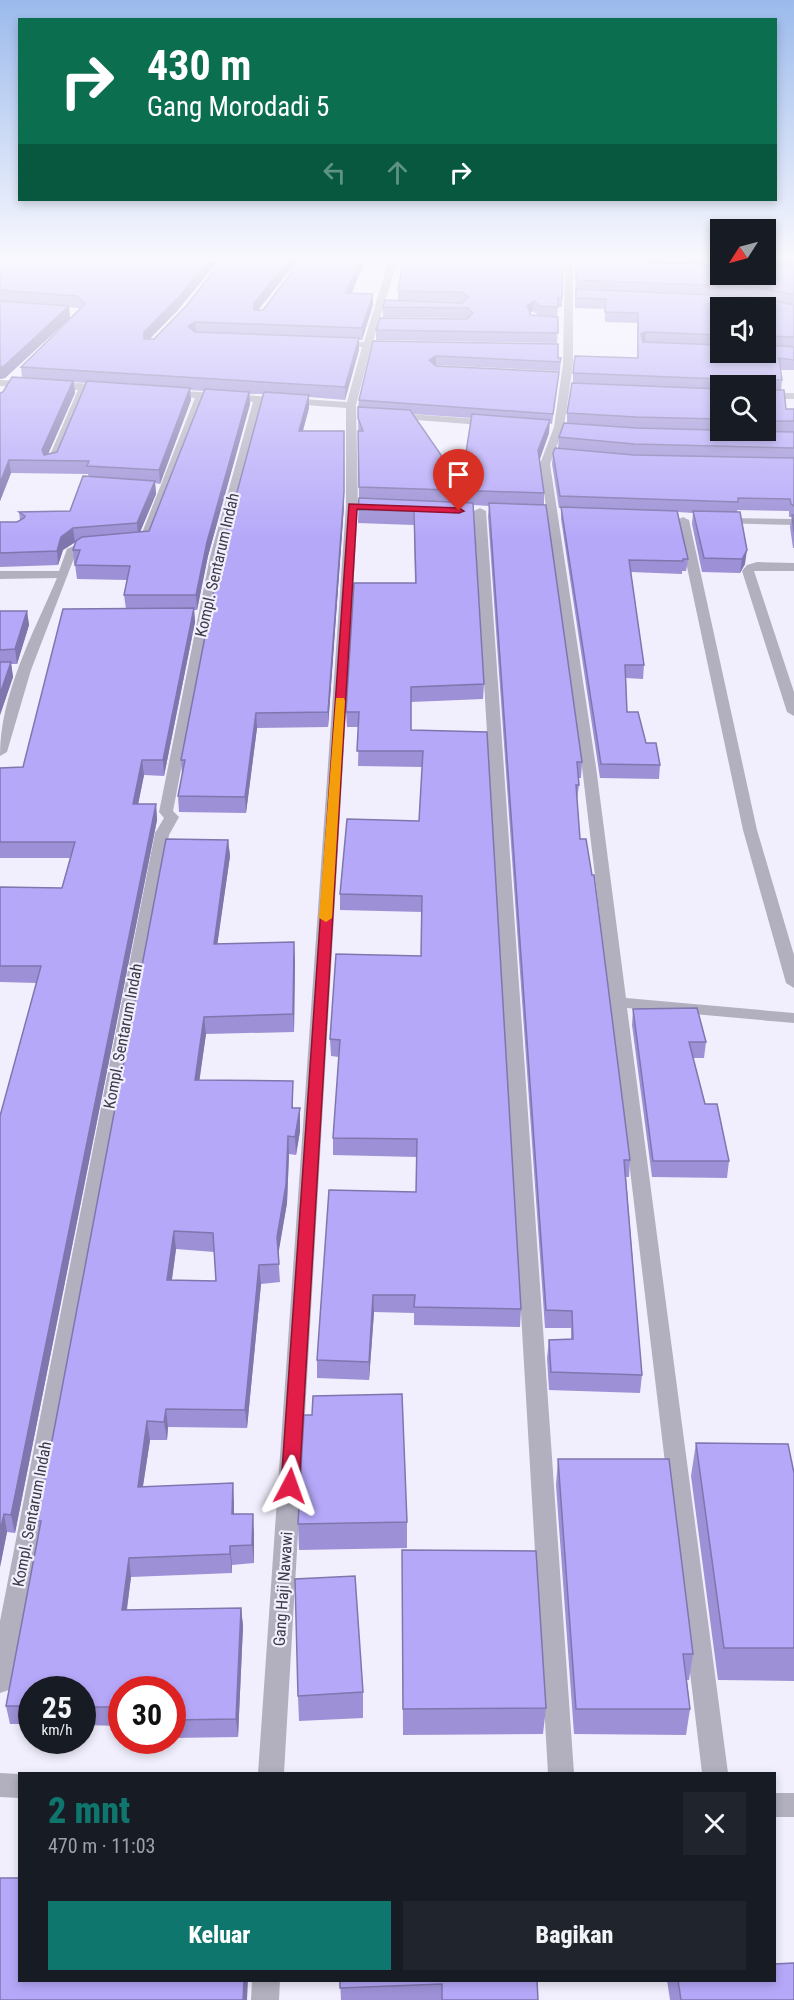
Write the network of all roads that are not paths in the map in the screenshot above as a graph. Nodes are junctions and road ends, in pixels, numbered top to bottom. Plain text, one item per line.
1 (364, 353) edge
2 (563, 353) edge
3 (7, 383) edge
4 (84, 387) junction
5 (119, 390) edge
6 (154, 392) edge
7 (200, 396) junction
8 (776, 396) edge
9 (794, 396) edge
10 (259, 399) junction
11 (352, 410) junction
12 (364, 415) edge
13 (387, 416) edge
14 (501, 424) edge
15 (51, 465) edge
16 (481, 511) dead end
17 (794, 522) edge
18 (107, 544) edge
19 (127, 544) edge
20 (794, 567) edge
21 (64, 574) junction
22 (0, 575) edge
23 (25, 670) junction
24 (8, 671) edge
25 (794, 712) edge
26 (0, 752) edge
27 (794, 982) edge
28 (619, 1002) junction
29 (794, 1018) edge
30 (0, 1682) edge
31 (271, 1772) edge
32 (561, 1772) edge
33 (715, 1772) edge
34 (0, 1785) edge
35 (18, 1786) edge
36 (776, 1805) edge
37 (794, 1805) edge
38 (266, 1982) edge
39 (265, 2000) edge

1 - 11 street, Gang Haji Nawawi
2 - 28 street
3 - 4 street
4 - 5 street
4 - 15 street
6 - 7 street
7 - 10 street
7 - 19 street
8 - 9 street
10 - 11 street
10 - 30 street, Kompl. Sentarum Indah
11 - 12 street
11 - 31 street, Gang Haji Nawawi
13 - 14 street
16 - 32 street
17 - 27 street
18 - 21 street
20 - 25 street
21 - 22 street
21 - 23 street
23 - 24 street
23 - 26 street
28 - 29 street
28 - 33 street
34 - 35 street
36 - 37 street
38 - 39 street

